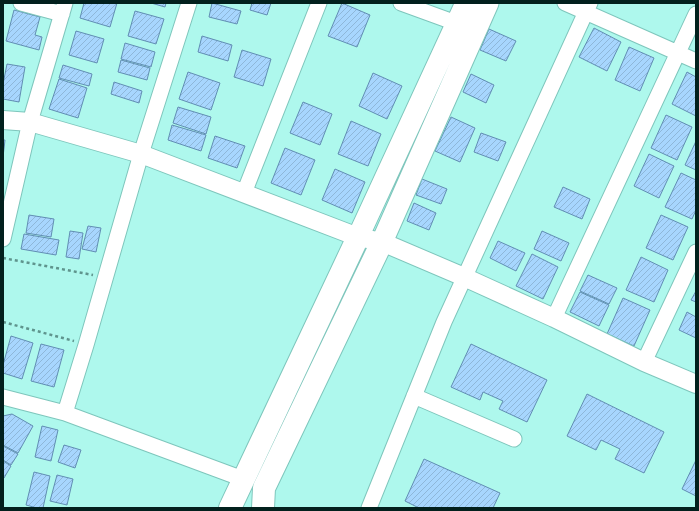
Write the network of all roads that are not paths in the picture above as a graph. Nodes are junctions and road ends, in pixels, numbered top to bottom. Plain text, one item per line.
1 (20, 3) edge
2 (189, 3) edge
3 (319, 3) edge
4 (401, 3) edge
5 (466, 3) edge
6 (488, 3) edge
7 (565, 3) edge
8 (588, 8) edge
9 (63, 9) edge
10 (696, 14) edge
11 (456, 24) junction
12 (678, 53) junction
13 (696, 60) edge
14 (3, 120) edge
15 (30, 122) junction
16 (141, 154) junction
17 (244, 193) junction
18 (358, 237) junction
19 (3, 238) edge
20 (382, 242) junction
21 (696, 252) edge
22 (464, 277) junction
23 (554, 318) junction
24 (644, 362) junction
25 (696, 384) edge
26 (414, 396) junction
27 (3, 397) edge
28 (65, 413) junction
29 (514, 439) dead end
30 (243, 479) junction
31 (230, 508) edge
32 (263, 508) edge
33 (369, 508) edge

1 - 9 street
2 - 16 street
3 - 17 street
4 - 11 street
5 - 11 main road
6 - 20 main road
7 - 8 street
8 - 12 street
8 - 22 street
9 - 15 street
10 - 12 street
11 - 18 main road
12 - 13 street
12 - 23 street
14 - 15 street
15 - 16 street
15 - 19 street
16 - 17 street
16 - 28 street
17 - 18 street
18 - 20 street
18 - 30 main road
20 - 22 street
20 - 32 main road
21 - 24 street
22 - 23 street
22 - 26 street
23 - 24 street
24 - 25 street
26 - 29 street
26 - 33 street
27 - 28 street
28 - 30 street
30 - 31 main road

